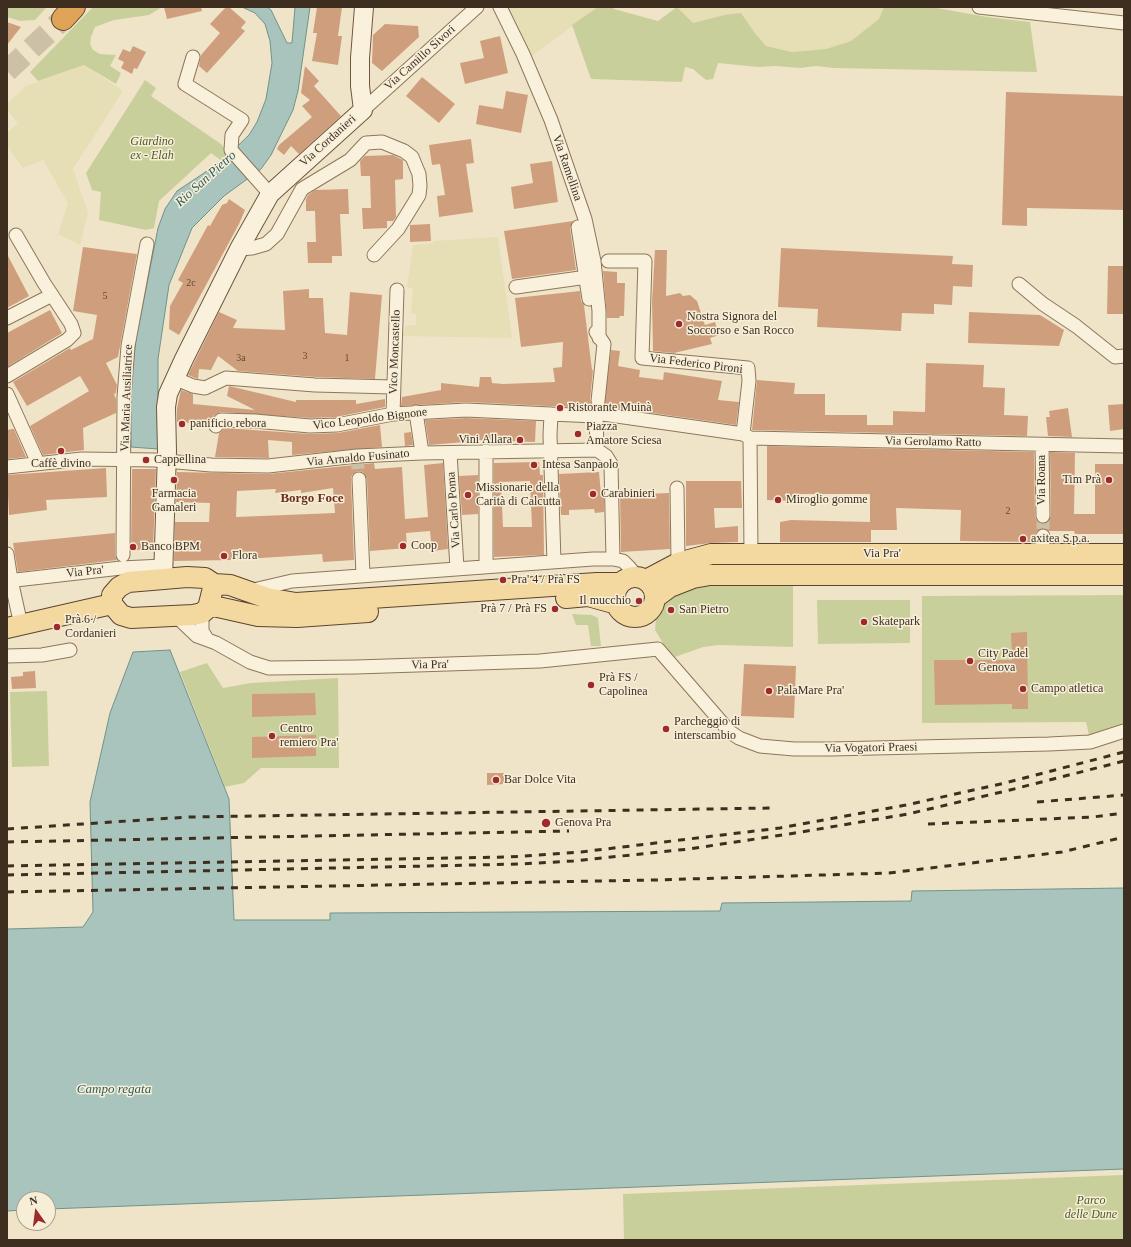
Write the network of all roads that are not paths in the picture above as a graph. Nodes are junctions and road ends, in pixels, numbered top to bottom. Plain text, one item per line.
1 (364, 7) edge
2 (477, 7) edge
3 (500, 7) edge
4 (979, 7) edge
5 (1124, 23) edge
6 (193, 57) dead end
7 (363, 110) junction
8 (270, 194) junction
9 (577, 220) dead end
10 (16, 235) dead end
11 (147, 244) dead end
12 (239, 249) junction
13 (374, 255) dead end
14 (608, 261) dead end
15 (587, 277) junction
16 (1019, 284) dead end
17 (516, 287) dead end
18 (397, 290) dead end
19 (52, 295) junction
20 (7, 318) edge
21 (599, 338) junction
22 (1124, 356) edge
23 (7, 376) edge
24 (174, 378) junction
25 (393, 387) junction
26 (7, 394) edge
27 (596, 410) junction
28 (416, 412) junction
29 (392, 414) junction
30 (550, 414) junction
31 (216, 426) dead end
32 (747, 436) junction
33 (1042, 444) junction
34 (1124, 446) edge
35 (597, 450) junction
36 (486, 451) junction
37 (422, 453) junction
38 (450, 453) junction
39 (551, 456) junction
40 (124, 459) junction
41 (167, 461) junction
42 (38, 463) junction
43 (7, 467) edge
44 (359, 478) tunnel mouth
45 (677, 488) dead end
46 (1043, 516) tunnel mouth
47 (7, 554) edge
48 (751, 554) junction
49 (1124, 554) edge
50 (123, 555) dead end
51 (613, 559) junction
52 (554, 562) junction
53 (678, 563) junction
54 (486, 566) junction
55 (457, 568) junction
56 (163, 572) junction
57 (363, 575) junction
58 (1124, 575) edge
59 (643, 579) junction
60 (9, 581) edge
61 (621, 583) junction
62 (214, 584) junction
63 (249, 591) junction
64 (656, 598) junction
65 (112, 604) junction
66 (617, 604) junction
67 (206, 609) junction
68 (176, 616) junction
69 (14, 626) edge
70 (207, 639) junction
71 (658, 649) joint
72 (67, 651) dead end
73 (7, 656) edge
74 (1124, 731) edge

1 - 7 street, Via Cordanieri
2 - 7 street, Via Camillo Sivori
3 - 21 street, Via Ramellina
4 - 5 street
6 - 8 street
7 - 8 street, Via Cordanieri
8 - 12 street, Via Cordanieri
9 - 15 street, Via Ramellina
10 - 19 street
11 - 40 street, Via Maria Ausiliatrice
12 - 13 street, Via Cordanieri
12 - 24 street, Via Cordanieri
14 - 32 street, Via Federico Pironi
15 - 17 street
15 - 21 street, Via Ramellina
16 - 22 street
18 - 25 street, Vico Moncastello
19 - 20 street
19 - 23 street
21 - 27 street, Via Ramellina
24 - 25 street
24 - 41 street, Via Cordanieri
25 - 29 street, Vico Moncastello
26 - 42 street
27 - 30 street
27 - 32 street, Via Gerolamo Ratto
27 - 35 street
28 - 29 street, Vico Leopoldo Bignone
28 - 30 street, Vico Leopoldo Bignone
28 - 37 street
29 - 31 street, Vico Leopoldo Bignone
30 - 39 street
32 - 33 street, Via Gerolamo Ratto
32 - 48 street, Via Federico Pironi
33 - 34 street, Via Gerolamo Ratto
33 - 46 street, Via Roana
35 - 39 street
35 - 51 street
36 - 38 street, Via Arnaldo Fusinato
36 - 39 street, Via Arnaldo Fusinato
36 - 54 street
37 - 38 street, Via Arnaldo Fusinato
37 - 41 street, Via Arnaldo Fusinato
38 - 55 street, Via Carlo Poma
39 - 52 street
40 - 41 street, Via Arnaldo Fusinato
40 - 42 street, Via Arnaldo Fusinato
40 - 50 street, Via Maria Ausiliatrice
41 - 56 street, Via Cordanieri
42 - 43 street, Via Arnaldo Fusinato
44 - 57 street
45 - 53 street
47 - 60 street
48 - 49 main road, Via Pra'
48 - 53 main road, Via Pra'
51 - 52 street
51 - 59 street
52 - 54 street
53 - 59 main road, Via Pra'
54 - 55 street
55 - 57 street
56 - 60 street, Via Pra'
56 - 62 main road
56 - 65 main road
57 - 63 street
58 - 64 main road, Via Pra'
59 - 61 main road
59 - 64 main road
60 - 69 street
61 - 63 main road
61 - 66 main road
62 - 63 main road
62 - 67 main road
64 - 66 main road
65 - 68 main road
65 - 69 main road
66 - 67 main road
67 - 68 main road
67 - 70 street
68 - 70 street, Via Pra'
70 - 71 street, Via Pra'
71 - 74 street, Via Vogatori Praesi
72 - 73 street

